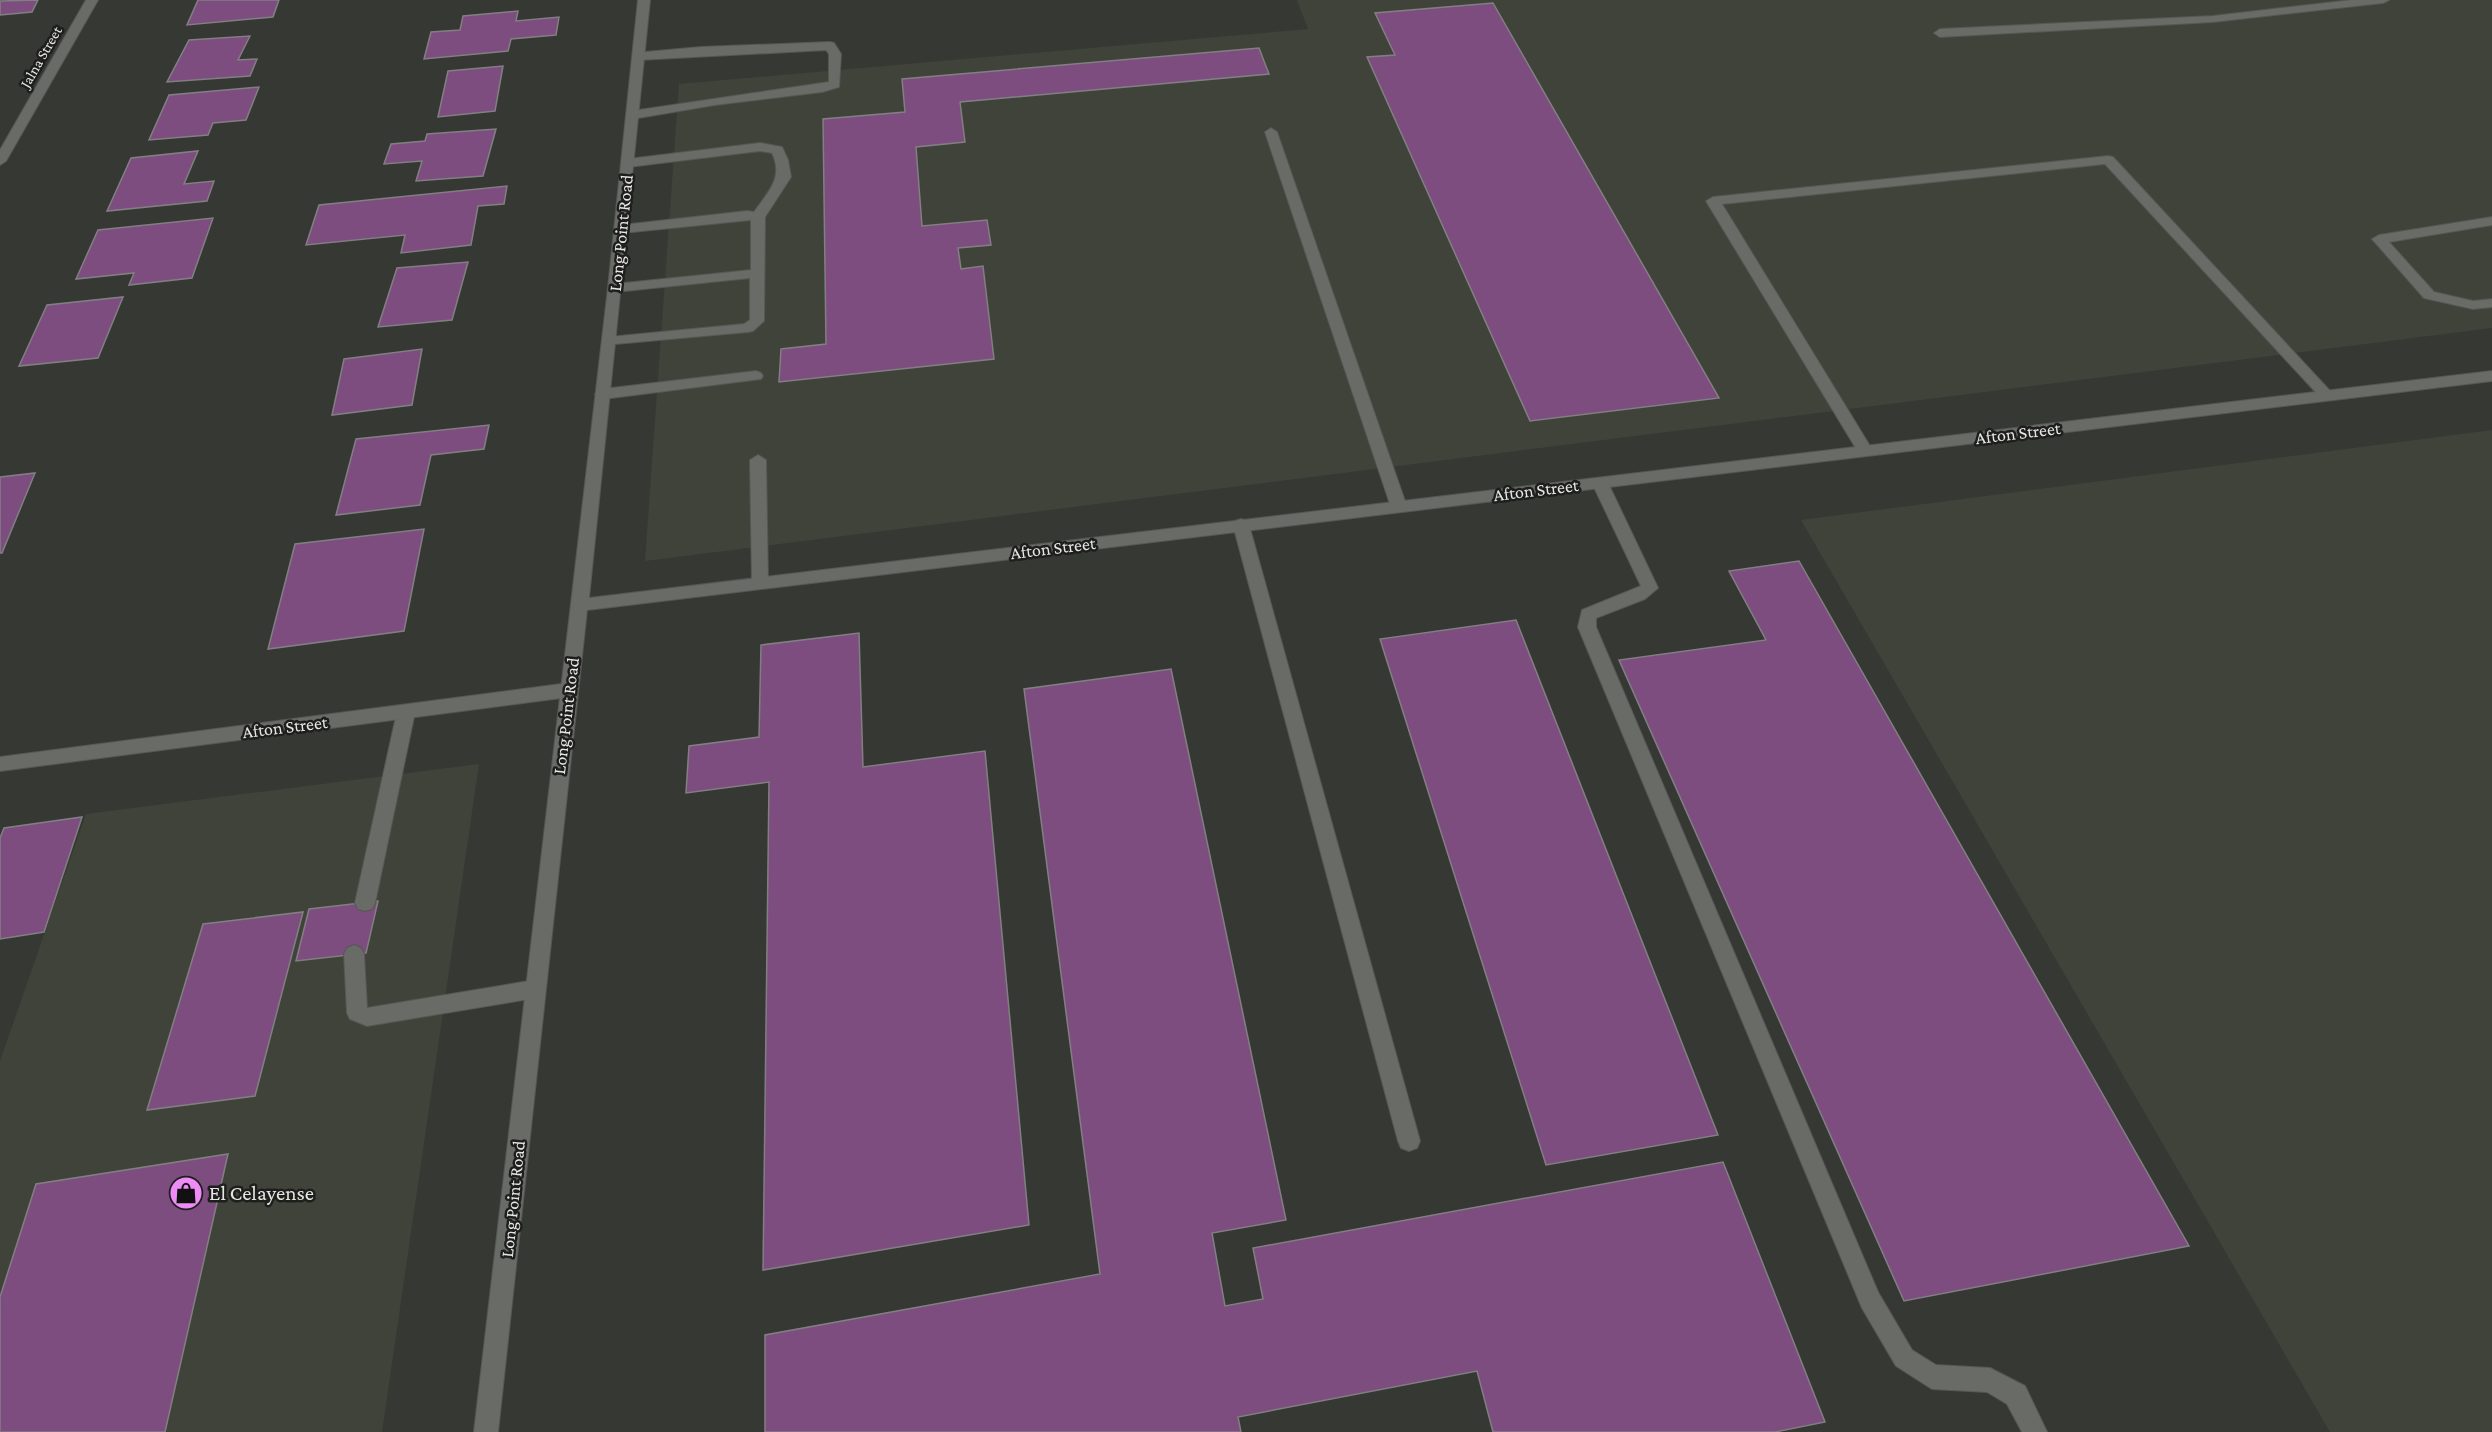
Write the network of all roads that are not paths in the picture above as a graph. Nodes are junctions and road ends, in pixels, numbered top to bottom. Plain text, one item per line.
1 (92, 0) edge
2 (644, 0) edge
3 (2384, 0) edge
4 (1940, 33) dead end
5 (638, 56) junction
6 (632, 116) junction
7 (1271, 132) dead end
8 (0, 161) edge
9 (628, 163) junction
10 (758, 217) junction
11 (2492, 221) edge
12 (622, 229) junction
13 (757, 273) junction
14 (615, 288) junction
15 (2492, 303) edge
16 (609, 342) junction
17 (756, 376) dead end
18 (2492, 376) edge
19 (603, 394) junction
20 (2327, 396) junction
21 (1865, 451) junction
22 (758, 460) dead end
23 (1600, 483) junction
24 (1399, 507) junction
25 (1241, 525) junction
26 (760, 583) junction
27 (579, 605) junction
28 (569, 690) junction
29 (406, 712) junction
30 (0, 764) edge
31 (365, 903) dead end
32 (354, 954) dead end
33 (535, 988) junction
34 (1409, 1141) dead end
35 (486, 1432) edge
36 (2035, 1432) edge

1 - 8 street, Jalna Street
2 - 5 street, Long Point Road
3 - 4 street
5 - 6 street, Long Point Road
5 - 6 street
6 - 9 street, Long Point Road
7 - 24 street
9 - 10 street
9 - 12 street, Long Point Road
10 - 12 street
10 - 13 street
11 - 15 street
12 - 14 street, Long Point Road
13 - 14 street
13 - 16 street
14 - 16 street, Long Point Road
16 - 19 street, Long Point Road
17 - 19 street
18 - 20 street, Afton Street
19 - 27 street, Long Point Road
20 - 21 street, Afton Street
20 - 21 street
21 - 23 street, Afton Street
22 - 26 street
23 - 24 street, Afton Street
23 - 36 street
24 - 25 street, Afton Street
25 - 26 street, Afton Street
25 - 34 street
26 - 27 street, Afton Street
27 - 28 street, Long Point Road
28 - 29 street, Afton Street
28 - 33 street, Long Point Road
29 - 30 street, Afton Street
29 - 31 street
32 - 33 street
33 - 35 street, Long Point Road

